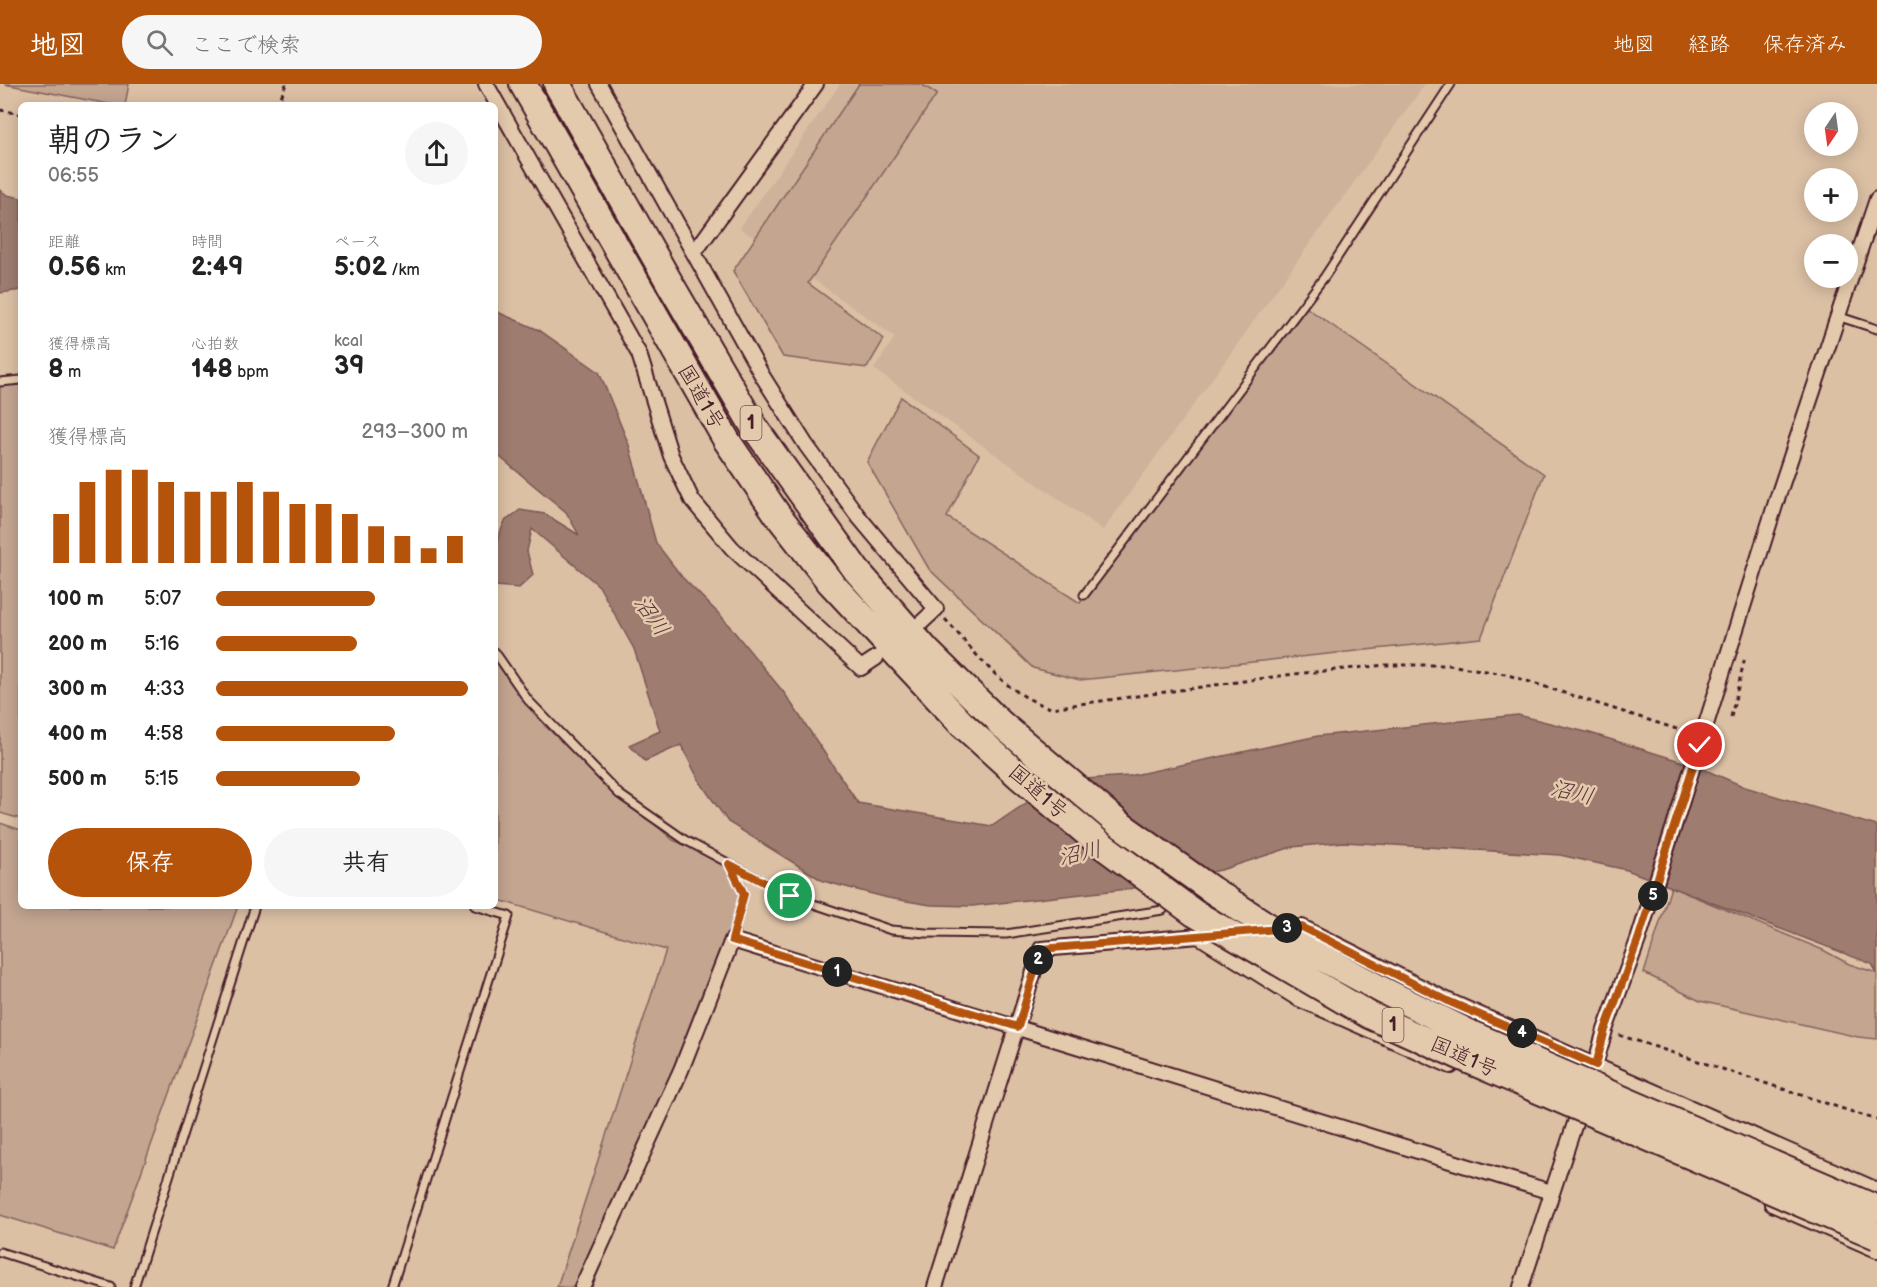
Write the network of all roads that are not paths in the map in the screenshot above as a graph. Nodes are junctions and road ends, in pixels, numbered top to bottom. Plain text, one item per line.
1 (486, 84) edge
2 (523, 84) edge
3 (557, 84) edge
4 (600, 84) edge
5 (816, 84) edge
6 (1451, 84) edge
7 (496, 102) edge
8 (498, 105) edge
9 (1877, 199) edge
10 (694, 253) junction
11 (1837, 316) junction
12 (1877, 328) edge
13 (18, 380) edge
14 (0, 382) edge
15 (1084, 595) dead end
16 (920, 624) dead end
17 (498, 656) edge
18 (876, 658) dead end
19 (729, 864) junction
20 (254, 909) edge
21 (485, 909) edge
22 (1163, 910) dead end
23 (1200, 937) junction
24 (732, 940) junction
25 (1018, 1027) junction
26 (1596, 1065) junction
27 (1576, 1119) junction
28 (1877, 1190) edge
29 (1551, 1192) junction
30 (1877, 1209) edge
31 (1877, 1236) edge
32 (1877, 1250) edge
33 (0, 1252) edge
34 (111, 1287) edge
35 (134, 1287) edge
36 (392, 1287) edge
37 (582, 1287) edge
38 (935, 1287) edge
39 (1521, 1287) edge

1 - 7 street
2 - 31 highway, 国道1号 / 1, bridge
3 - 30 highway, 国道1号 / 1, bridge
4 - 10 street
5 - 10 street
6 - 15 lane
8 - 18 street
9 - 11 street
10 - 16 street
11 - 12 lane
11 - 26 street
13 - 14 lane
17 - 19 lane
19 - 22 lane
19 - 24 lane
20 - 35 lane
21 - 36 lane
23 - 25 street
23 - 26 street
23 - 27 street
24 - 25 street
24 - 37 street
25 - 29 street
25 - 38 street
26 - 27 street
26 - 28 street
27 - 29 street
27 - 32 street
29 - 39 street
33 - 34 lane

